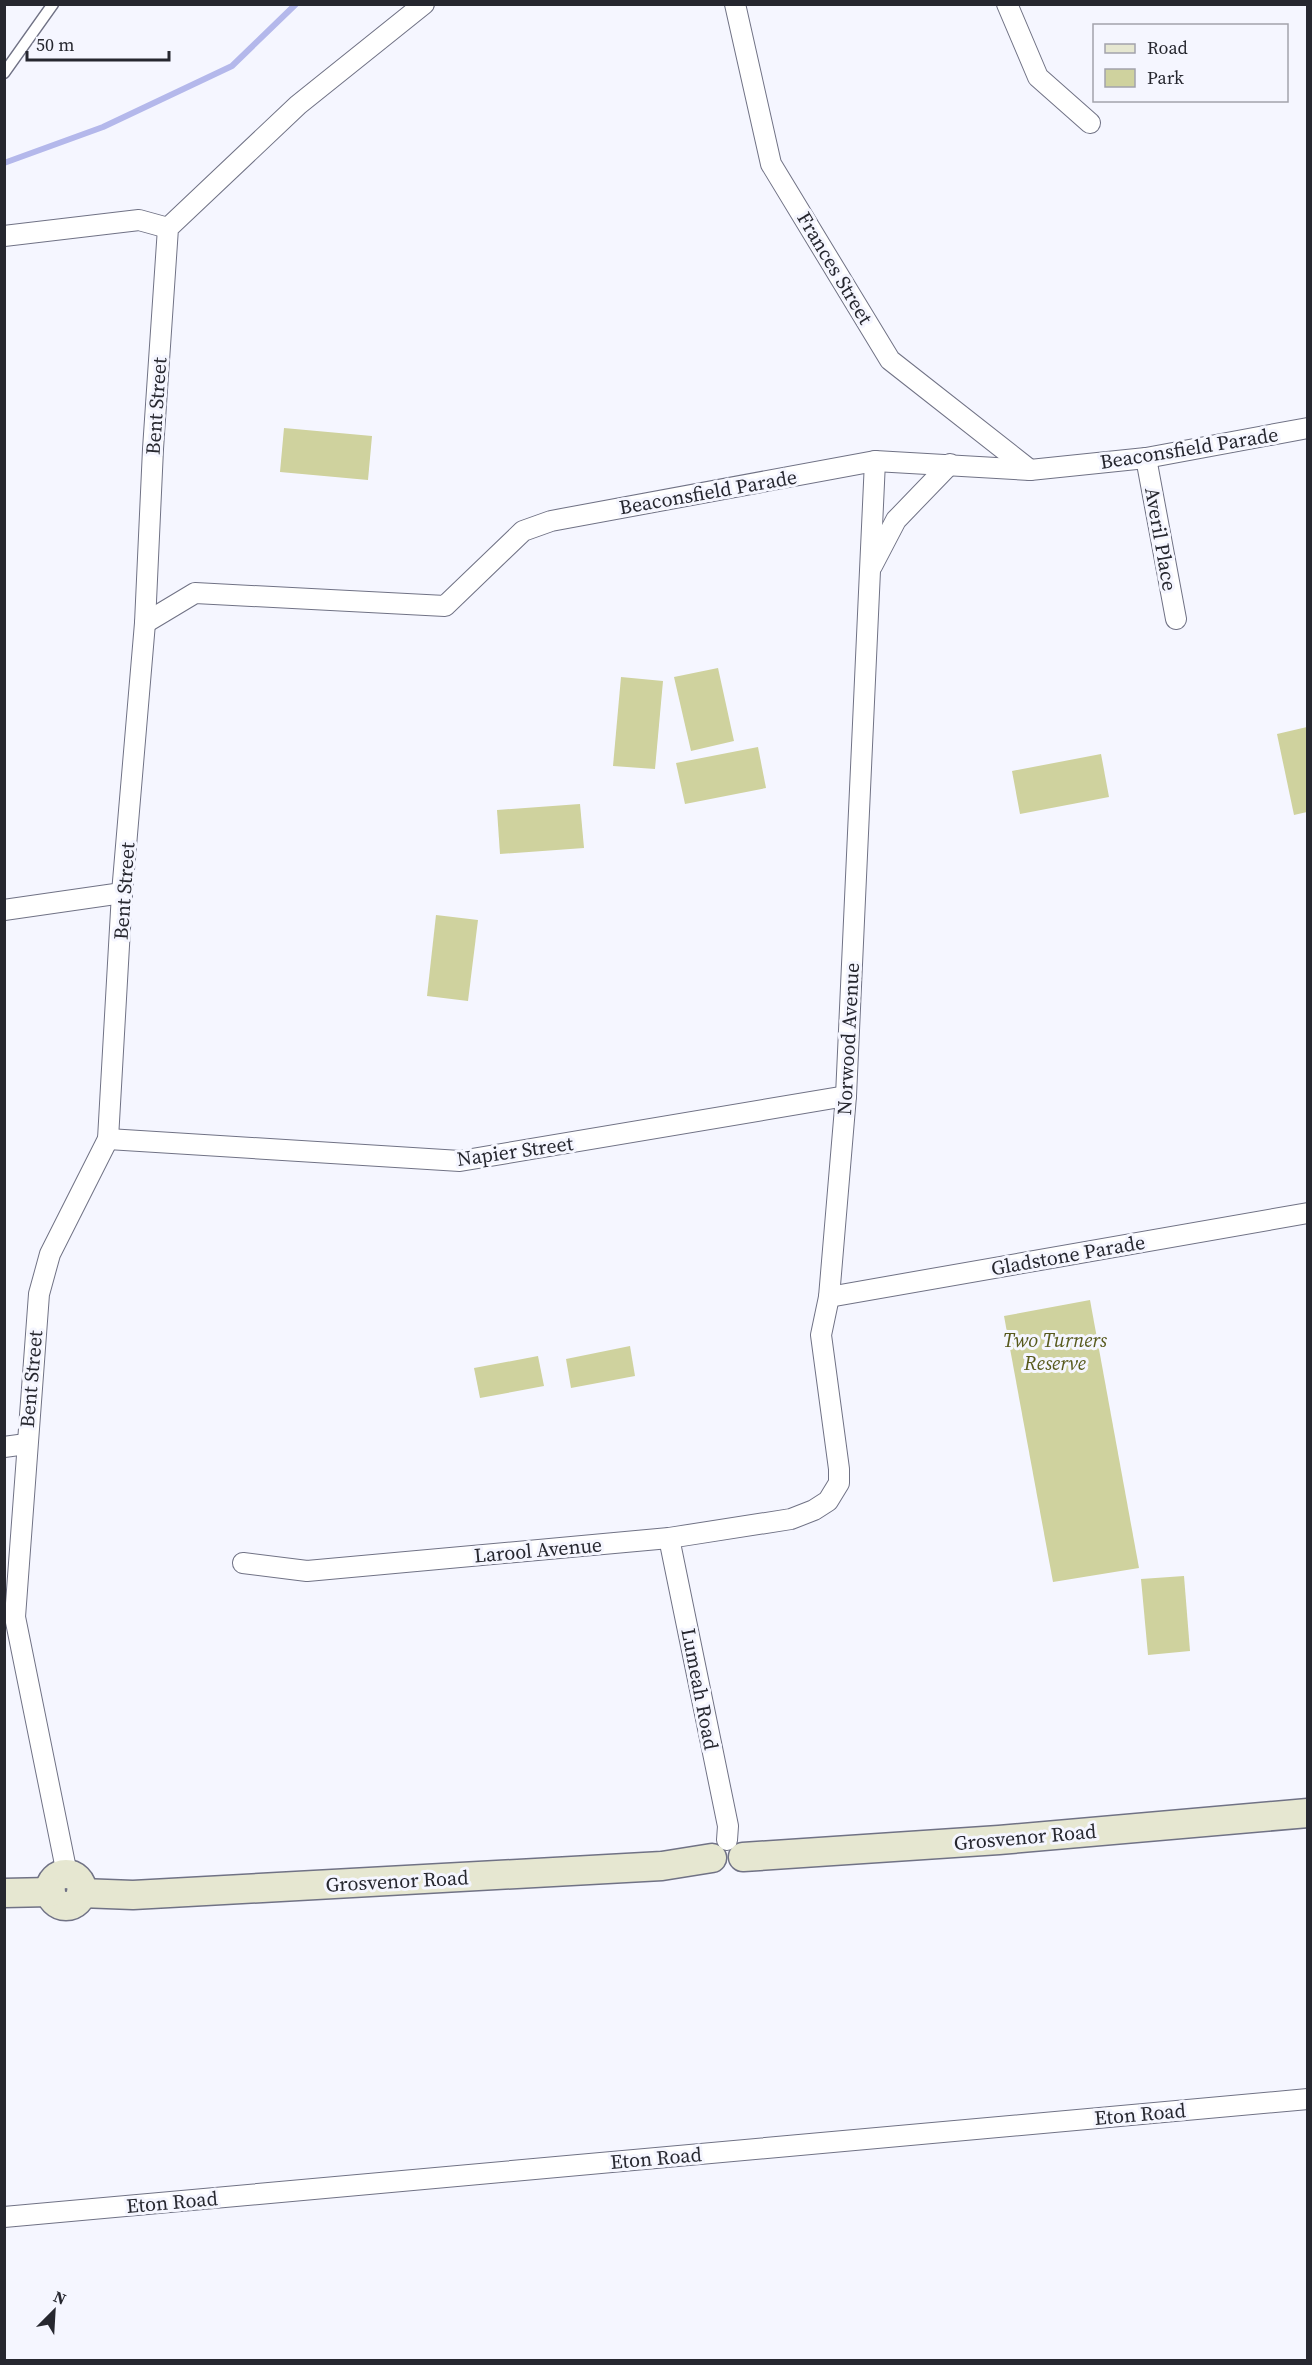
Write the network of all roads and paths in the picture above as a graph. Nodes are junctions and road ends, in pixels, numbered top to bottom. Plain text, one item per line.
1 (53, 4) edge
2 (424, 4) edge
3 (735, 4) edge
4 (1007, 4) edge
5 (4, 73) edge
6 (1090, 123) dead end
7 (168, 228) junction
8 (4, 237) edge
9 (1308, 428) edge
10 (1146, 458) junction
11 (874, 461) junction
12 (950, 464) junction
13 (1030, 470) junction
14 (870, 570) junction
15 (1176, 619) dead end
16 (145, 623) junction
17 (122, 893) junction
18 (4, 910) edge
19 (846, 1096) junction
20 (108, 1139) junction
21 (1308, 1213) edge
22 (829, 1297) junction
23 (26, 1444) junction
24 (4, 1447) edge
25 (828, 1501) joint
26 (669, 1538) junction
27 (243, 1563) dead end
28 (1308, 1814) edge
29 (727, 1851) junction
30 (66, 1887) junction
31 (4, 1893) edge
32 (1308, 2099) edge
33 (4, 2217) edge

1 - 5 lane
2 - 7 street
3 - 13 street, Frances Street
4 - 6 street
7 - 8 street
7 - 16 street, Bent Street
9 - 10 street, Beaconsfield Parade
10 - 13 street, Beaconsfield Parade
10 - 15 street, Averil Place
11 - 12 street, Beaconsfield Parade
11 - 14 street, Norwood Avenue
11 - 16 street, Beaconsfield Parade
12 - 13 street, Beaconsfield Parade
12 - 14 street, Norwood Avenue
14 - 19 street, Norwood Avenue
16 - 17 street, Bent Street
17 - 18 street
17 - 20 street, Bent Street
19 - 20 street, Napier Street
19 - 22 street, Norwood Avenue
20 - 23 street, Bent Street
21 - 22 street, Gladstone Parade
22 - 25 street, Norwood Avenue
23 - 24 street
23 - 30 street, Bent Street
25 - 26 street, Larool Avenue
26 - 27 street, Larool Avenue
26 - 29 street, Lumeah Road
28 - 29 street, Grosvenor Road
29 - 30 street, Grosvenor Road
30 - 31 street, Grosvenor Road
32 - 33 street, Eton Road

